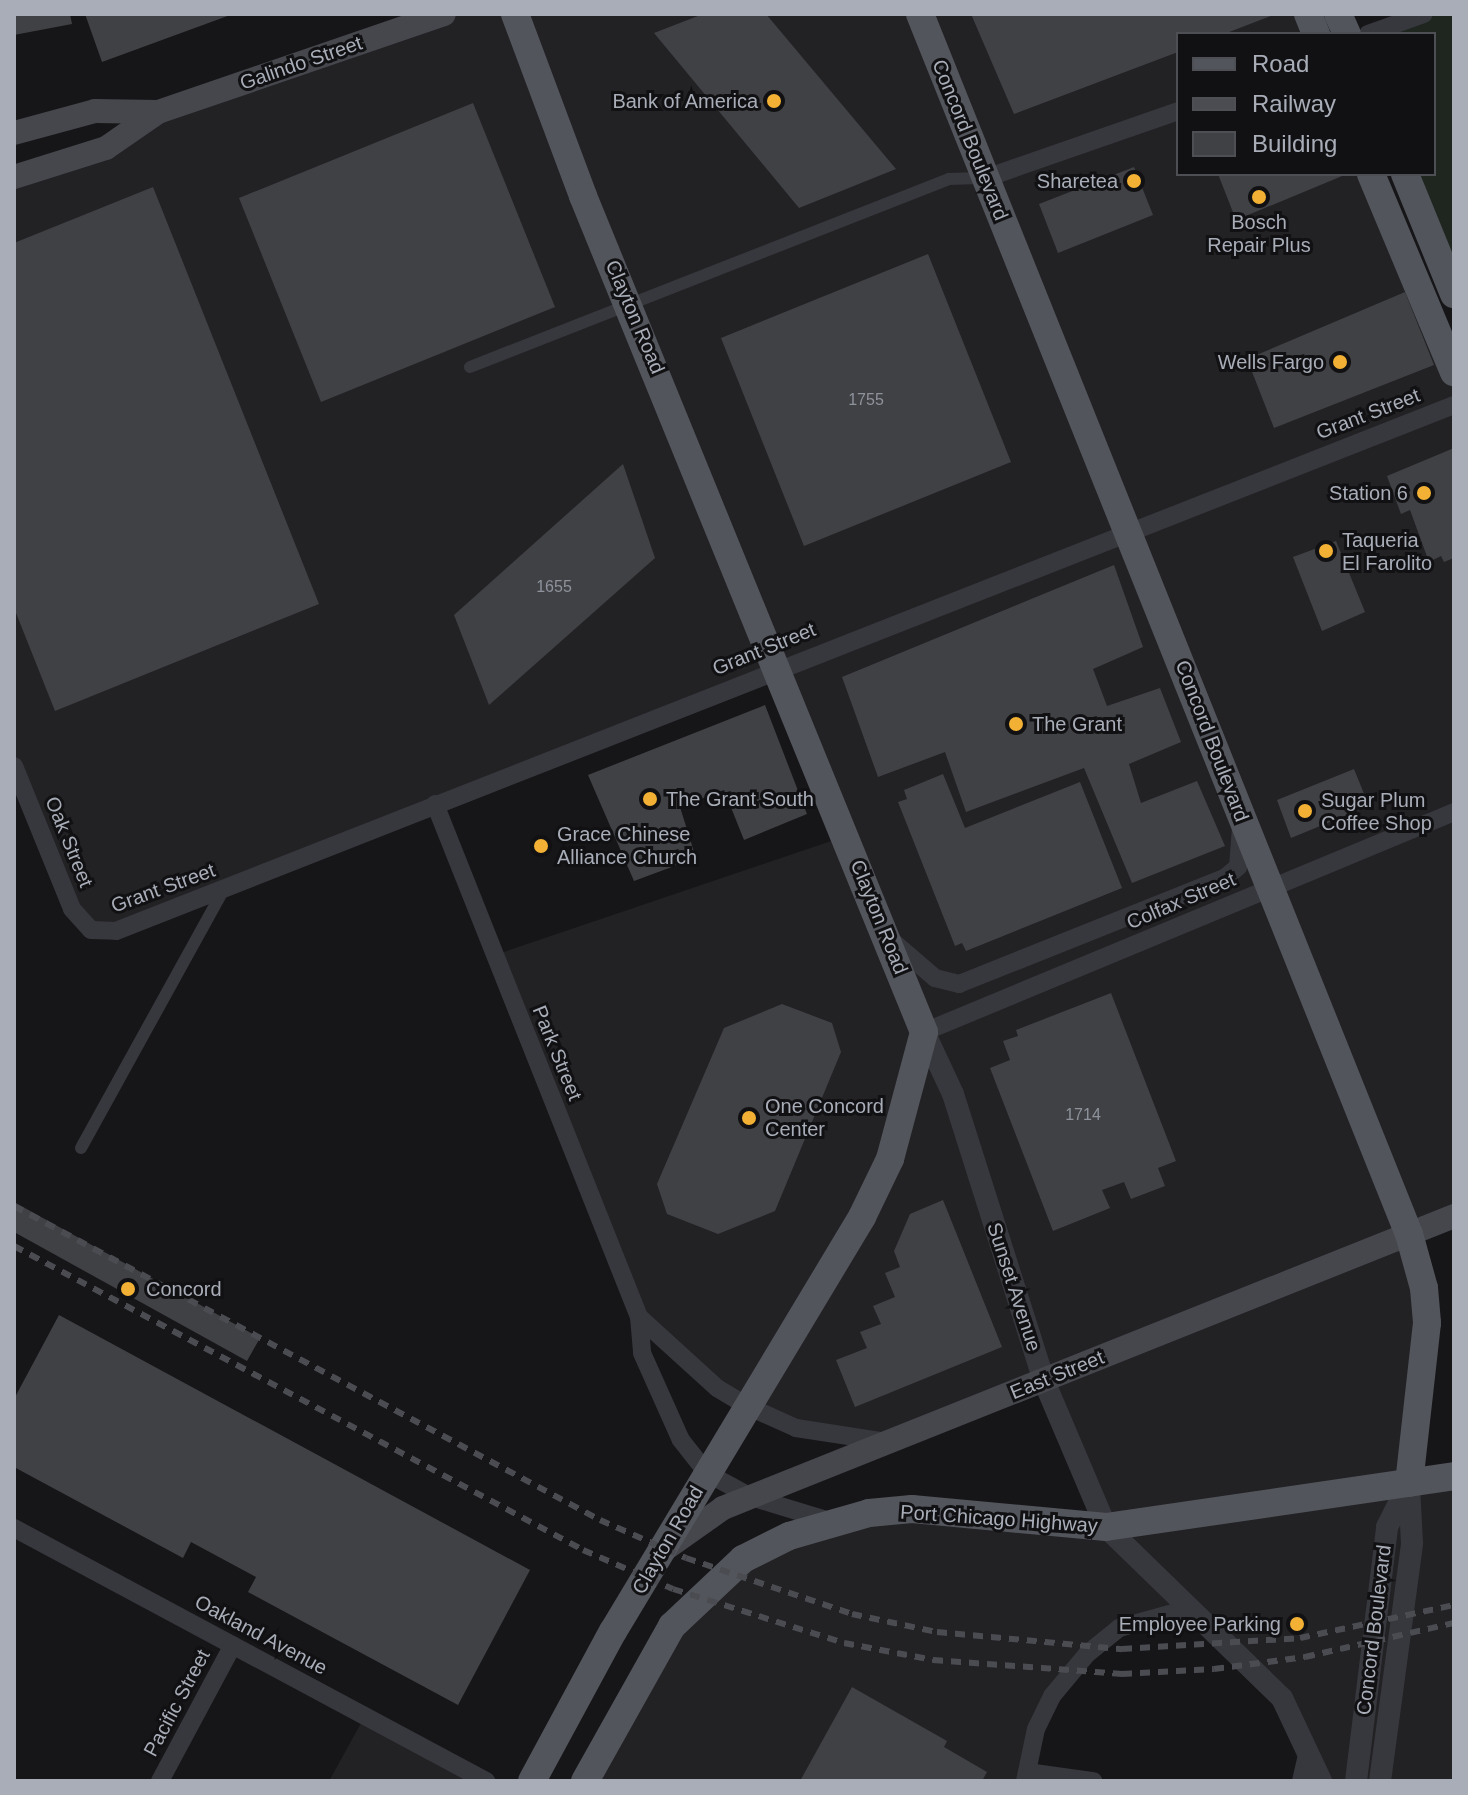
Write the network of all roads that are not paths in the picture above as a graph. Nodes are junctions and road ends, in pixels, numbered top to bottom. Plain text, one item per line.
1 (444, 14) edge
2 (515, 14) edge
3 (920, 14) edge
4 (1424, 14) edge
5 (1374, 32) edge
6 (158, 112) junction
7 (1176, 112) edge
8 (14, 133) edge
9 (1372, 176) edge
10 (1406, 176) edge
11 (14, 177) edge
12 (986, 178) junction
13 (1454, 294) edge
14 (631, 306) junction
15 (470, 367) dead end
16 (1454, 372) edge
17 (1454, 405) edge
18 (1130, 529) junction
19 (778, 667) junction
20 (14, 766) edge
21 (435, 804) junction
22 (1454, 812) edge
23 (1242, 816) junction
24 (1270, 888) junction
25 (224, 889) junction
26 (91, 930) joint
27 (889, 939) junction
28 (924, 1032) junction
29 (81, 1148) dead end
30 (1454, 1216) edge
31 (1409, 1234) junction
32 (639, 1317) junction
33 (1044, 1381) junction
34 (747, 1406) junction
35 (891, 1442) junction
36 (707, 1473) junction
37 (1454, 1476) edge
38 (1409, 1483) junction
39 (751, 1497) junction
40 (833, 1522) junction
41 (1106, 1527) junction
42 (14, 1528) edge
43 (668, 1547) junction
44 (1191, 1608) junction
45 (233, 1645) junction
46 (1308, 1748) junction
47 (1026, 1777) edge
48 (160, 1781) edge
49 (486, 1781) edge
50 (532, 1781) edge
51 (585, 1781) edge
52 (1093, 1781) edge
53 (1301, 1781) edge
54 (1321, 1781) edge
55 (1356, 1781) edge
56 (1380, 1781) edge

1 - 6 main road, Galindo Street
2 - 14 main road, Clayton Road
3 - 12 main road, Concord Boulevard
4 - 5 street
6 - 8 main road, Galindo Street
6 - 11 main road, Galindo Street
7 - 12 street
9 - 16 main road
10 - 13 main road
12 - 14 street
12 - 18 main road, Concord Boulevard
14 - 15 street
14 - 19 main road, Clayton Road
17 - 18 street, Grant Street
18 - 19 street, Grant Street
18 - 23 main road, Concord Boulevard
19 - 21 street, Grant Street
19 - 27 main road, Clayton Road
20 - 26 street, Oak Street
21 - 25 street, Grant Street
21 - 32 street, Park Street
22 - 24 street, Colfax Street
23 - 24 main road, Concord Boulevard
23 - 27 street, Colfax Street
24 - 28 street, Colfax Street
24 - 31 main road, Concord Boulevard
25 - 26 street, Grant Street
25 - 29 street
27 - 28 main road, Clayton Road
28 - 33 street, Sunset Avenue
28 - 34 main road, Clayton Road
30 - 31 main road, East Street
31 - 33 main road, East Street
31 - 38 main road, Concord Boulevard
32 - 34 street, Park Street
32 - 36 street, Park Street
33 - 35 main road, East Street
33 - 41 street, Sunset Avenue
34 - 35 street, Park Street
34 - 36 main road, Clayton Road
35 - 39 main road, East Street
36 - 39 street, Park Street
36 - 43 main road, Clayton Road
37 - 38 main road, Port Chicago Highway
38 - 41 main road, Port Chicago Highway
38 - 55 street, Concord Boulevard
38 - 56 street, Concord Boulevard
39 - 40 street, Park Street
39 - 43 main road, East Street
40 - 41 main road, Port Chicago Highway
40 - 51 main road, Port Chicago Highway
41 - 44 street, Sunset Avenue
42 - 45 street, Oakland Avenue
43 - 50 main road, Clayton Road
44 - 46 street, Sunset Avenue
44 - 47 street
45 - 48 street, Pacific Street
45 - 49 street, Oakland Avenue
46 - 53 street
46 - 54 street
47 - 52 street

